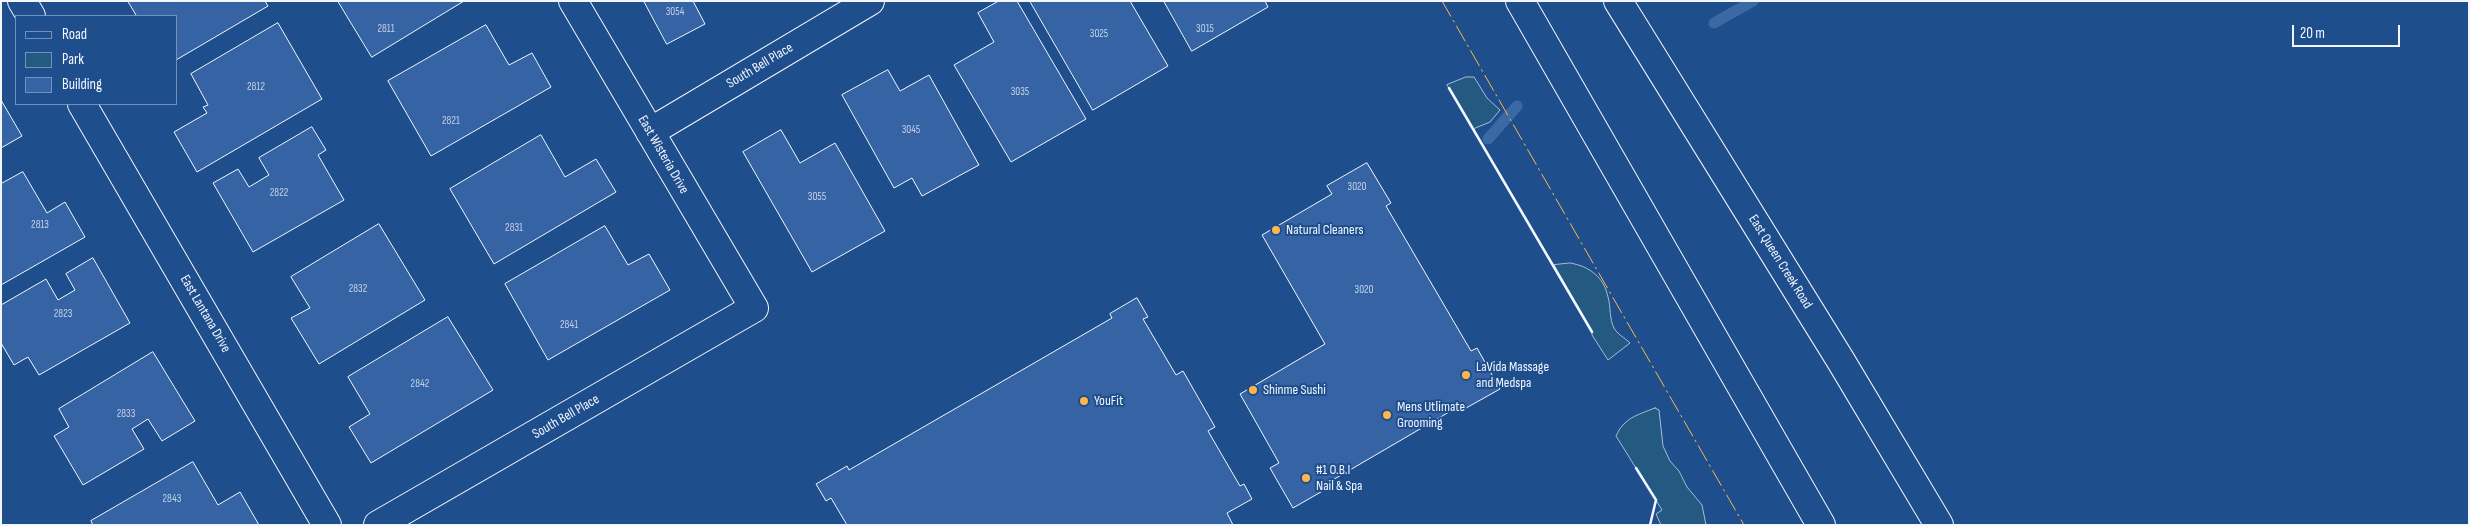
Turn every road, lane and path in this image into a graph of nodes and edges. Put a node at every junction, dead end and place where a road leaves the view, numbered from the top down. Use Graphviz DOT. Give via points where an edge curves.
graph roads {
  1 [pos="22,1"];
  2 [pos="573,1"];
  3 [pos="870,1"];
  4 [pos="1618,1"];
  5 [pos="1525,3"];
  6 [pos="30,15"];
  7 [pos="83,105"];
  8 [pos="650,132"];
  9 [pos="754,308"];
  10 [pos="327,525"];
  11 [pos="378,525"];
  12 [pos="1821,525"];
  13 [pos="1939,525"];
  1 -- 6 [label="street"];
  2 -- 8 [label="street, East Wisteria Drive"];
  3 -- 8 [label="street, South Bell Place"];
  4 -- 13 [label="street, East Queen Creek Road"];
  5 -- 12 [label="street"];
  7 -- 10 [label="street, East Lantana Drive"];
  8 -- 9 [label="street, East Wisteria Drive"];
  9 -- 11 [label="street, South Bell Place"];
}
